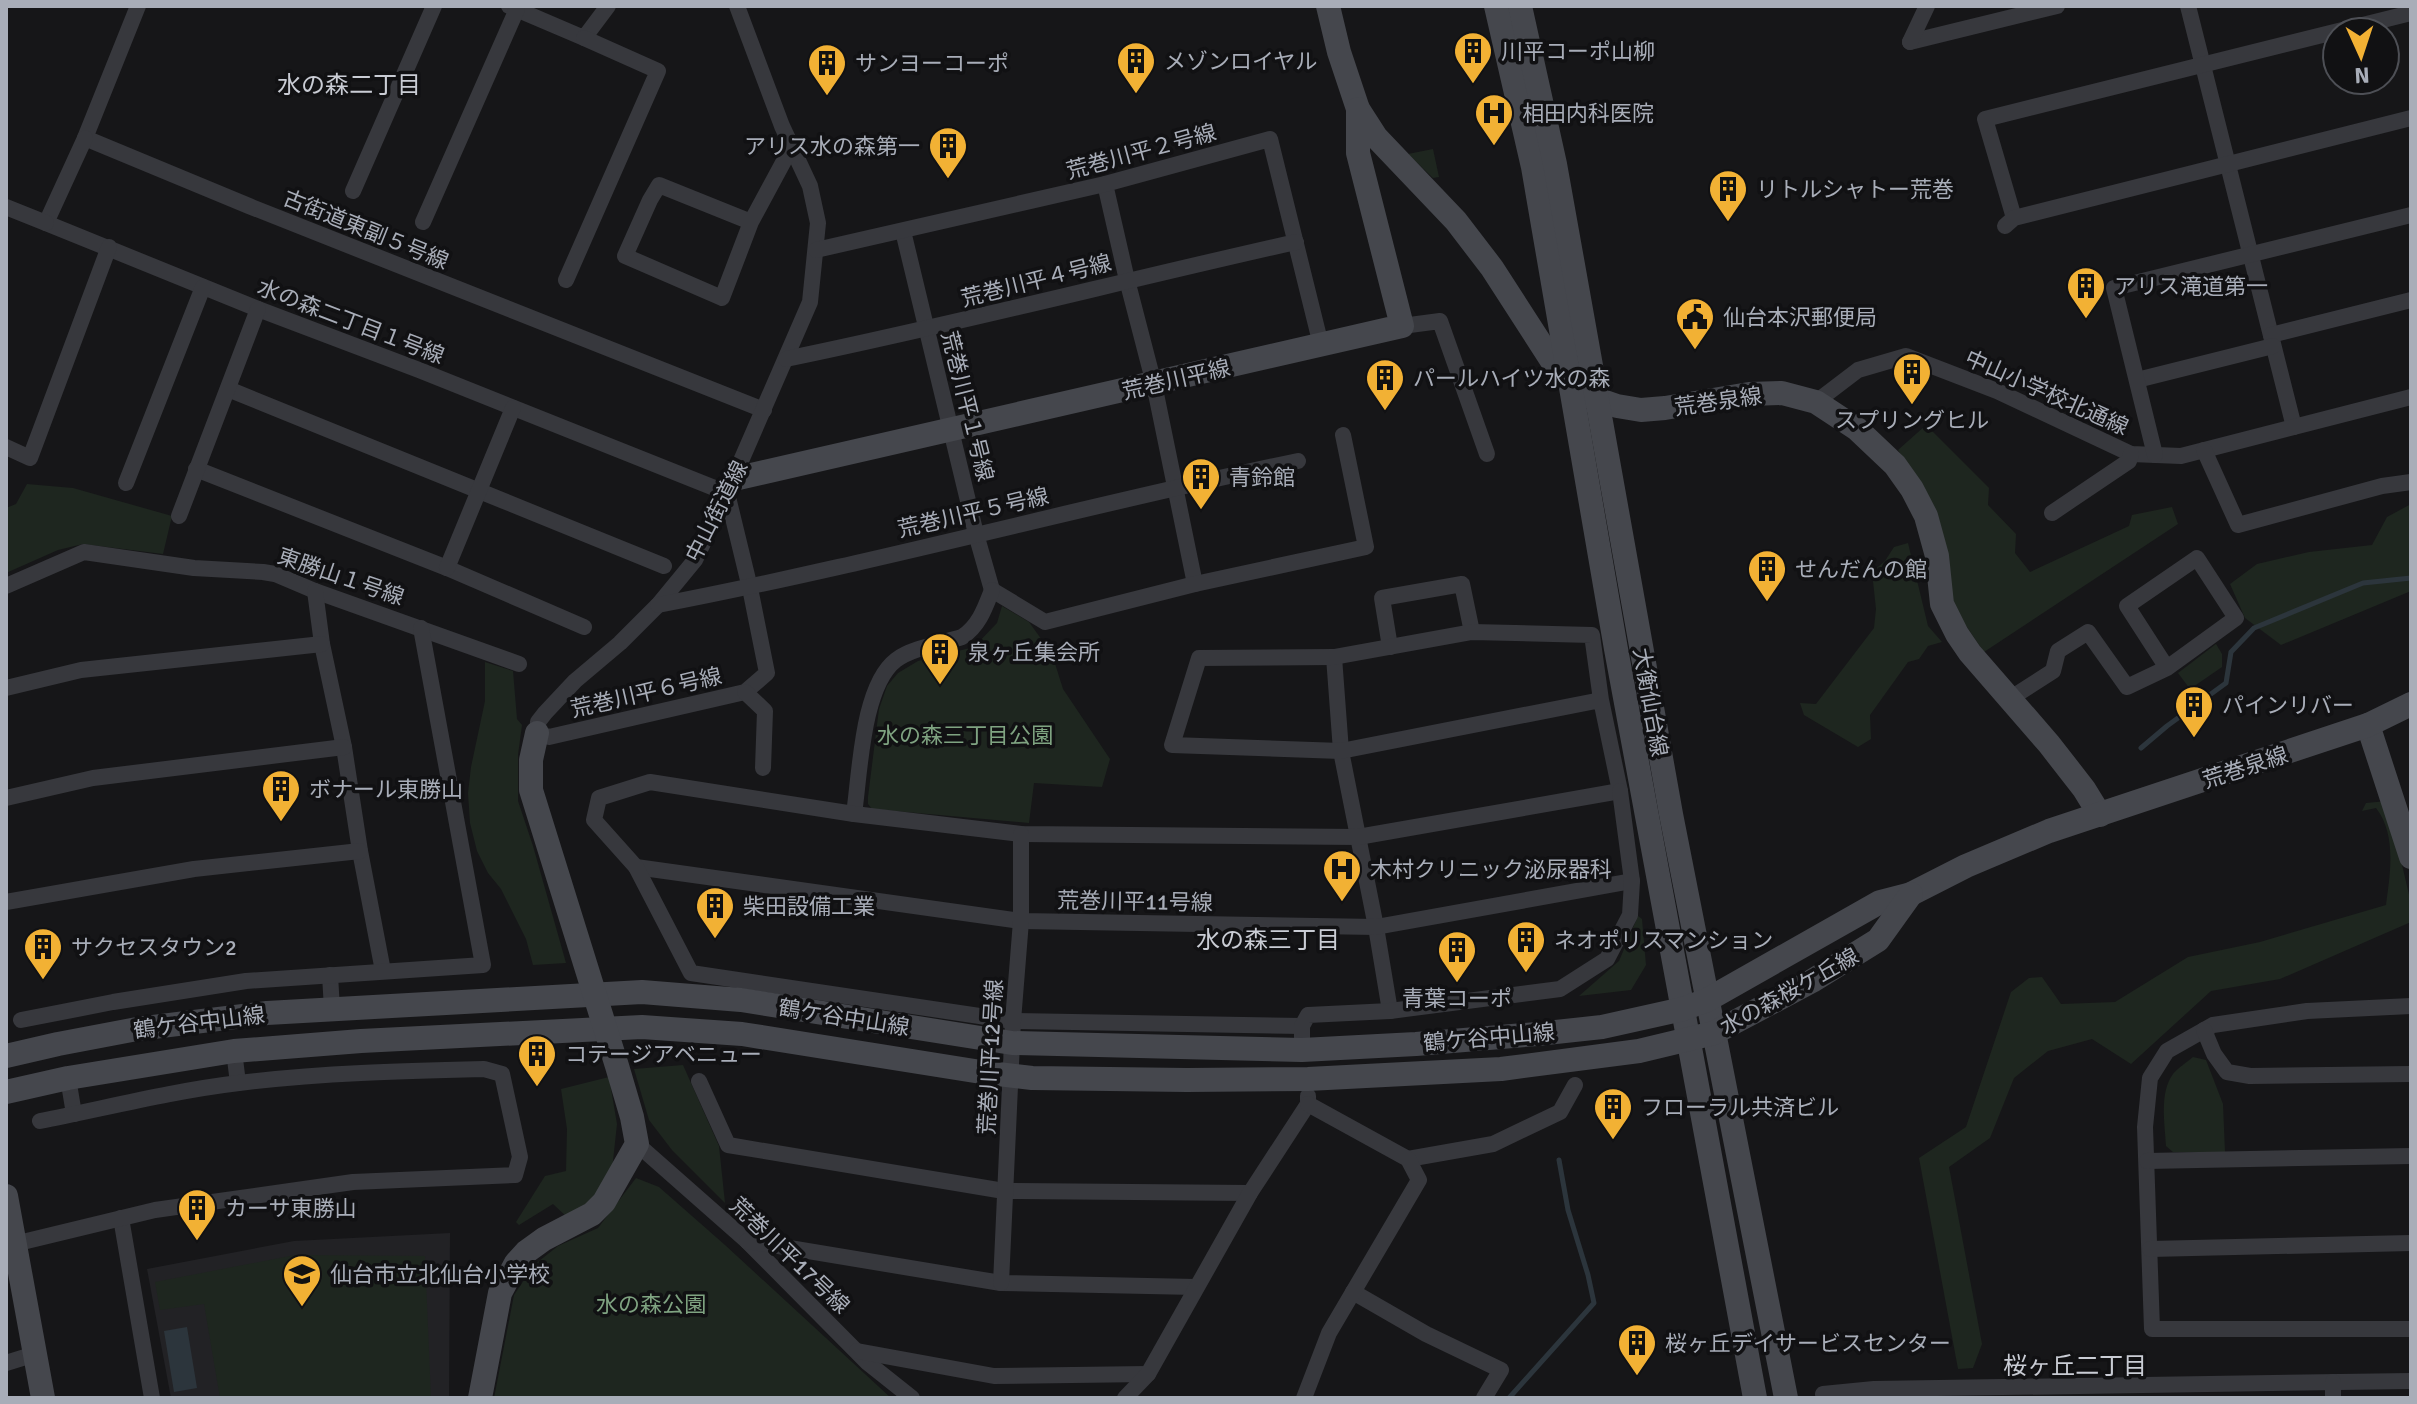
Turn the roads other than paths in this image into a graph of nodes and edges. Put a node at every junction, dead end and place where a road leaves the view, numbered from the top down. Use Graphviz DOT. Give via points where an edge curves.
graph roads {
  1 [pos="138,6"];
  2 [pos="434,6"];
  3 [pos="608,6"];
  4 [pos="737,6"];
  5 [pos="1328,6"];
  6 [pos="1496,6"];
  7 [pos="1520,6"];
  8 [pos="1927,6"];
  9 [pos="2057,6"];
  10 [pos="2188,6"];
  11 [pos="513,8"];
  12 [pos="2411,13"];
  13 [pos="584,38"];
  14 [pos="2202,65"];
  15 [pos="1358,109"];
  16 [pos="2411,118"];
  17 [pos="85,138"];
  18 [pos="792,146"];
  19 [pos="2227,164"];
  20 [pos="1544,166"];
  21 [pos="1105,184"];
  22 [pos="353,191"];
  23 [pos="6,207"];
  24 [pos="2411,215"];
  25 [pos="423,222"];
  26 [pos="751,222"];
  27 [pos="46,223"];
  28 [pos="903,231"];
  29 [pos="1296,242"];
  30 [pos="109,247"];
  31 [pos="816,250"];
  32 [pos="2250,254"];
  33 [pos="566,280"];
  34 [pos="1127,280"];
  35 [pos="203,287"];
  36 [pos="2411,300"];
  37 [pos="258,309"];
  38 [pos="1402,326"];
  39 [pos="927,330"];
  40 [pos="2272,340"];
  41 [pos="1321,345"];
  42 [pos="786,359"];
  43 [pos="2137,380"];
  44 [pos="1154,384"];
  45 [pos="228,389"];
  46 [pos="2411,397"];
  47 [pos="1816,402"];
  48 [pos="513,408"];
  49 [pos="764,410"];
  50 [pos="2294,427"];
  51 [pos="951,430"];
  52 [pos="1343,435"];
  53 [pos="1592,437"];
  54 [pos="6,447"];
  55 [pos="2204,450"];
  56 [pos="1487,454"];
  57 [pos="2131,454"];
  58 [pos="2155,455"];
  59 [pos="1298,461"];
  60 [pos="196,469"];
  61 [pos="2411,482"];
  62 [pos="126,483"];
  63 [pos="730,486"];
  64 [pos="1175,487"];
  65 [pos="479,489"];
  66 [pos="2052,513"];
  67 [pos="179,516"];
  68 [pos="976,534"];
  69 [pos="664,566"];
  70 [pos="447,568"];
  71 [pos="1195,584"];
  72 [pos="6,586"];
  73 [pos="750,588"];
  74 [pos="992,590"];
  75 [pos="315,591"];
  76 [pos="658,605"];
  77 [pos="584,627"];
  78 [pos="421,628"];
  79 [pos="1472,632"];
  80 [pos="322,644"];
  81 [pos="1390,647"];
  82 [pos="1334,657"];
  83 [pos="519,664"];
  84 [pos="2167,668"];
  85 [pos="6,688"];
  86 [pos="745,692"];
  87 [pos="2011,698"];
  88 [pos="1601,700"];
  89 [pos="2411,704"];
  90 [pos="2368,725"];
  91 [pos="537,733"];
  92 [pos="344,747"];
  93 [pos="1341,751"];
  94 [pos="763,768"];
  95 [pos="1620,791"];
  96 [pos="6,798"];
  97 [pos="854,814"];
  98 [pos="2100,815"];
  99 [pos="1021,834"];
  100 [pos="1358,837"];
  101 [pos="360,851"];
  102 [pos="2411,857"];
  103 [pos="636,867"];
  104 [pos="1632,881"];
  105 [pos="1911,894"];
  106 [pos="6,902"];
  107 [pos="1021,921"];
  108 [pos="1376,927"];
  109 [pos="383,971"];
  110 [pos="330,975"];
  111 [pos="1707,1000"];
  112 [pos="2411,1006"];
  113 [pos="332,1009"];
  114 [pos="1683,1009"];
  115 [pos="1390,1011"];
  116 [pos="53,1014"];
  117 [pos="21,1020"];
  118 [pos="2204,1030"];
  119 [pos="1012,1032"];
  120 [pos="1714,1033"];
  121 [pos="1302,1038"];
  122 [pos="361,1041"];
  123 [pos="1689,1041"];
  124 [pos="58,1044"];
  125 [pos="234,1051"];
  126 [pos="6,1056"];
  127 [pos="363,1072"];
  128 [pos="2411,1074"];
  129 [pos="1010,1077"];
  130 [pos="68,1078"];
  131 [pos="1308,1079"];
  132 [pos="699,1081"];
  133 [pos="238,1083"];
  134 [pos="1575,1085"];
  135 [pos="6,1092"];
  136 [pos="1308,1104"];
  137 [pos="74,1114"];
  138 [pos="40,1121"];
  139 [pos="637,1144"];
  140 [pos="2411,1156"];
  141 [pos="1408,1159"];
  142 [pos="2147,1161"];
  143 [pos="1004,1191"];
  144 [pos="1250,1193"];
  145 [pos="6,1196"];
  146 [pos="121,1218"];
  147 [pos="747,1241"];
  148 [pos="2411,1243"];
  149 [pos="10,1244"];
  150 [pos="2150,1249"];
  151 [pos="1001,1283"];
  152 [pos="1196,1287"];
  153 [pos="1353,1292"];
  154 [pos="2411,1329"];
  155 [pos="857,1351"];
  156 [pos="35,1354"];
  157 [pos="6,1363"];
  158 [pos="1148,1374"];
  159 [pos="2411,1381"];
  160 [pos="2234,1390"];
  161 [pos="2333,1390"];
  162 [pos="2134,1391"];
  163 [pos="2031,1392"];
  164 [pos="1933,1393"];
  165 [pos="43,1398"];
  166 [pos="152,1398"];
  167 [pos="480,1398"];
  168 [pos="912,1398"];
  169 [pos="1125,1398"];
  170 [pos="1304,1398"];
  171 [pos="1484,1398"];
  172 [pos="1755,1398"];
  173 [pos="1786,1398"];
  174 [pos="1824,1398"];
  1 -- 17 [label="street"];
  2 -- 22 [label="street"];
  3 -- 13 [label="street"];
  4 -- 18 [label="street, 中山街道線"];
  5 -- 15 [label="street, 荒巻泉線"];
  6 -- 20 [label="street, 大衡仙台線"];
  7 -- 20 [label="street, 大衡仙台線"];
  8 -- 9 [label="street" via="1910,42"];
  10 -- 14 [label="street"];
  11 -- 13 [label="street"];
  11 -- 25 [label="street"];
  12 -- 14 [label="street"];
  13 -- 33 [label="street" via="658,71"];
  14 -- 19 [label="street"];
  14 -- 19 [label="street" via="1985,119 2009,222"];
  15 -- 38 [label="street" via="1358,153"];
  15 -- 47 [label="street, 荒巻泉線" via="1376,137 1456,221 1492,268 1561,375 1588,396 1641,410 1749,394 1782,393"];
  16 -- 19 [label="street"];
  17 -- 27 [label="street"];
  17 -- 49 [label="street, 古街道東副５号線"];
  18 -- 26 [label="street"];
  18 -- 31 [label="street, 中山街道線" via="810,186 818,223"];
  19 -- 32 [label="street"];
  20 -- 53 [label="street, 大衡仙台線"];
  21 -- 28 [label="street, 荒巻川平２号線"];
  21 -- 29 [label="street, 荒巻川平２号線" via="1270,139"];
  21 -- 34 [label="street"];
  23 -- 27 [label="street, 水の森二丁目１号線"];
  24 -- 32 [label="street"];
  26 -- 26 [label="street" via="722,298 625,256 659,185"];
  27 -- 30 [label="street, 水の森二丁目１号線"];
  28 -- 31 [label="street, 荒巻川平２号線"];
  28 -- 39 [label="street, 荒巻川平１号線"];
  29 -- 34 [label="street, 荒巻川平４号線"];
  29 -- 41 [label="street, 荒巻川平２号線"];
  30 -- 35 [label="street, 水の森二丁目１号線"];
  30 -- 54 [label="street" via="30,458"];
  31 -- 42 [label="street, 中山街道線" via="810,302"];
  32 -- 40 [label="street"];
  32 -- 43 [label="street" via="2114,288"];
  34 -- 39 [label="street, 荒巻川平４号線"];
  34 -- 44 [label="street"];
  35 -- 37 [label="street, 水の森二丁目１号線"];
  35 -- 62 [label="street"];
  36 -- 40 [label="street"];
  37 -- 45 [label="street"];
  37 -- 48 [label="street, 水の森二丁目１号線"];
  38 -- 41 [label="street, 荒巻川平線"];
  38 -- 56 [label="street" via="1440,321"];
  39 -- 42 [label="street, 荒巻川平４号線"];
  39 -- 51 [label="street, 荒巻川平１号線"];
  40 -- 43 [label="street"];
  40 -- 50 [label="street"];
  41 -- 44 [label="street, 荒巻川平線"];
  42 -- 49 [label="street, 中山街道線"];
  43 -- 58 [label="street"];
  44 -- 51 [label="street, 荒巻川平線"];
  44 -- 64 [label="street"];
  45 -- 60 [label="street"];
  45 -- 65 [label="street"];
  46 -- 50 [label="street, 中山小学校北通線"];
  47 -- 57 [label="street, 中山小学校北通線" via="1858,370 1906,356 1997,391"];
  47 -- 87 [label="street, 荒巻泉線" via="1857,429 1912,489 1937,556 1942,604 1970,653"];
  48 -- 63 [label="street, 水の森二丁目１号線"];
  48 -- 65 [label="street"];
  49 -- 63 [label="street, 中山街道線"];
  50 -- 55 [label="street, 中山小学校北通線"];
  51 -- 63 [label="street, 荒巻川平線"];
  51 -- 68 [label="street, 荒巻川平１号線"];
  52 -- 71 [label="street" via="1366,547"];
  53 -- 111 [label="street, 大衡仙台線"];
  53 -- 114 [label="street, 大衡仙台線" via="1616,649"];
  55 -- 58 [label="street, 中山小学校北通線"];
  55 -- 61 [label="street" via="2238,525"];
  57 -- 58 [label="street, 中山小学校北通線"];
  57 -- 66 [label="street" via="2129,461"];
  59 -- 64 [label="street, 荒巻川平５号線"];
  60 -- 67 [label="street"];
  60 -- 70 [label="street"];
  63 -- 73 [label="street, 荒巻川平６号線"];
  63 -- 76 [label="street, 中山街道線" via="695,560"];
  64 -- 68 [label="street, 荒巻川平５号線"];
  64 -- 71 [label="street"];
  65 -- 69 [label="street"];
  65 -- 70 [label="street"];
  68 -- 73 [label="street, 荒巻川平５号線"];
  68 -- 74 [label="street, 荒巻川平１号線"];
  70 -- 77 [label="street"];
  71 -- 74 [label="street" via="1045,622"];
  72 -- 75 [label="street, 東勝山１号線" via="77,554 94,552 275,574"];
  73 -- 76 [label="street, 荒巻川平５号線"];
  73 -- 86 [label="street, 荒巻川平６号線" via="767,673"];
  74 -- 97 [label="street" via="968,633 904,655 884,672 870,704"];
  75 -- 78 [label="street, 東勝山１号線"];
  75 -- 80 [label="street"];
  76 -- 91 [label="street, 中山街道線" via="575,681 538,722"];
  78 -- 83 [label="street"];
  78 -- 109 [label="street, 東勝山１号線" via="483,965"];
  79 -- 81 [label="street"];
  79 -- 81 [label="street" via="1462,584 1382,598"];
  79 -- 88 [label="street" via="1592,635"];
  80 -- 85 [label="street" via="81,670"];
  80 -- 92 [label="street"];
  81 -- 82 [label="street"];
  82 -- 93 [label="street"];
  82 -- 93 [label="street" via="1199,658 1172,745"];
  84 -- 84 [label="street" via="2236,618 2197,558 2127,606"];
  84 -- 87 [label="street" via="2127,687 2088,632 2058,651 2053,671"];
  86 -- 91 [label="street, 荒巻川平６号線" via="549,737"];
  86 -- 94 [label="street" via="765,711"];
  87 -- 98 [label="street, 荒巻泉線"];
  88 -- 93 [label="street"];
  88 -- 95 [label="street"];
  89 -- 90 [label="street, 荒巻泉線"];
  90 -- 98 [label="street, 荒巻泉線"];
  90 -- 102 [label="street"];
  91 -- 139 [label="street, 中山街道線" via="531,790"];
  92 -- 96 [label="street" via="93,778"];
  92 -- 101 [label="street"];
  93 -- 100 [label="street"];
  95 -- 100 [label="street"];
  95 -- 104 [label="street"];
  97 -- 99 [label="street"];
  97 -- 103 [label="street" via="650,782 599,798 594,820"];
  98 -- 105 [label="street, 水の森桜ケ丘線" via="2049,831"];
  99 -- 100 [label="street"];
  99 -- 107 [label="street, 荒巻川平12号線"];
  100 -- 108 [label="street"];
  101 -- 106 [label="street" via="194,869"];
  101 -- 109 [label="street"];
  103 -- 107 [label="street, 荒巻川平11号線"];
  103 -- 119 [label="street" via="691,973"];
  104 -- 108 [label="street, 荒巻川平11号線"];
  104 -- 115 [label="street" via="1630,915 1607,959 1560,989"];
  105 -- 111 [label="street, 水の森桜ケ丘線" via="1880,902"];
  105 -- 120 [label="street, 水の森桜ケ丘線" via="1878,940"];
  107 -- 108 [label="street, 荒巻川平11号線"];
  107 -- 119 [label="street, 荒巻川平12号線"];
  108 -- 115 [label="street"];
  109 -- 110 [label="street"];
  110 -- 113 [label="street"];
  110 -- 116 [label="street" via="246,981"];
  111 -- 114 [label="street, 水の森桜ケ丘線"];
  111 -- 120 [label="street, 大衡仙台線"];
  112 -- 118 [label="street" via="2307,1011"];
  113 -- 119 [label="street, 鶴ケ谷中山線" via="642,992"];
  113 -- 124 [label="street, 鶴ケ谷中山線" via="137,1029"];
  114 -- 121 [label="street, 鶴ケ谷中山線" via="1602,1027 1537,1034"];
  114 -- 123 [label="street, 大衡仙台線"];
  115 -- 121 [label="street" via="1308,1015"];
  116 -- 117 [label="street"];
  116 -- 124 [label="street"];
  118 -- 128 [label="street" via="2227,1072"];
  118 -- 142 [label="street" via="2167,1051 2150,1078"];
  119 -- 121 [label="street, 鶴ケ谷中山線"];
  119 -- 129 [label="street, 荒巻川平12号線"];
  120 -- 123 [label="street, 水の森桜ケ丘線"];
  120 -- 173 [label="street, 大衡仙台線"];
  122 -- 125 [label="street, 水の森桜ケ丘線"];
  122 -- 127 [label="street"];
  122 -- 129 [label="street, 水の森桜ケ丘線" via="691,1029"];
  123 -- 131 [label="street, 水の森桜ケ丘線" via="1501,1069"];
  123 -- 172 [label="street, 大衡仙台線"];
  124 -- 126 [label="street, 鶴ケ谷中山線"];
  125 -- 130 [label="street, 水の森桜ケ丘線"];
  125 -- 133 [label="street"];
  127 -- 133 [label="street"];
  127 -- 146 [label="street" via="484,1069 502,1074 520,1157 515,1175 353,1182"];
  129 -- 131 [label="street, 水の森桜ケ丘線"];
  129 -- 143 [label="street, 荒巻川平12号線"];
  130 -- 135 [label="street, 水の森桜ケ丘線"];
  130 -- 137 [label="street"];
  131 -- 136 [label="street"];
  132 -- 143 [label="street" via="728,1145"];
  133 -- 137 [label="street"];
  134 -- 141 [label="street" via="1560,1112 1493,1144"];
  136 -- 141 [label="street"];
  136 -- 144 [label="street"];
  137 -- 138 [label="street"];
  139 -- 147 [label="street, 荒巻川平17号線"];
  139 -- 167 [label="street" via="598,1208 544,1239 516,1263 500,1293"];
  140 -- 142 [label="street"];
  141 -- 153 [label="street" via="1419,1180"];
  142 -- 150 [label="street"];
  143 -- 144 [label="street"];
  143 -- 151 [label="street, 荒巻川平12号線"];
  144 -- 152 [label="street"];
  145 -- 149 [label="street"];
  146 -- 149 [label="street"];
  146 -- 166 [label="street"];
  147 -- 151 [label="street"];
  147 -- 155 [label="street, 荒巻川平17号線"];
  148 -- 150 [label="street"];
  149 -- 156 [label="street"];
  150 -- 154 [label="street" via="2152,1329"];
  151 -- 152 [label="street"];
  152 -- 158 [label="street"];
  153 -- 170 [label="street" via="1329,1333"];
  153 -- 171 [label="street" via="1501,1370"];
  155 -- 158 [label="street" via="994,1376"];
  155 -- 168 [label="street, 荒巻川平17号線"];
  156 -- 157 [label="street"];
  156 -- 165 [label="street"];
  158 -- 169 [label="street"];
  159 -- 161 [label="street"];
  160 -- 161 [label="street"];
  160 -- 162 [label="street"];
  162 -- 163 [label="street"];
  163 -- 164 [label="street"];
  164 -- 174 [label="street" via="1874,1389 1823,1394"];
}
